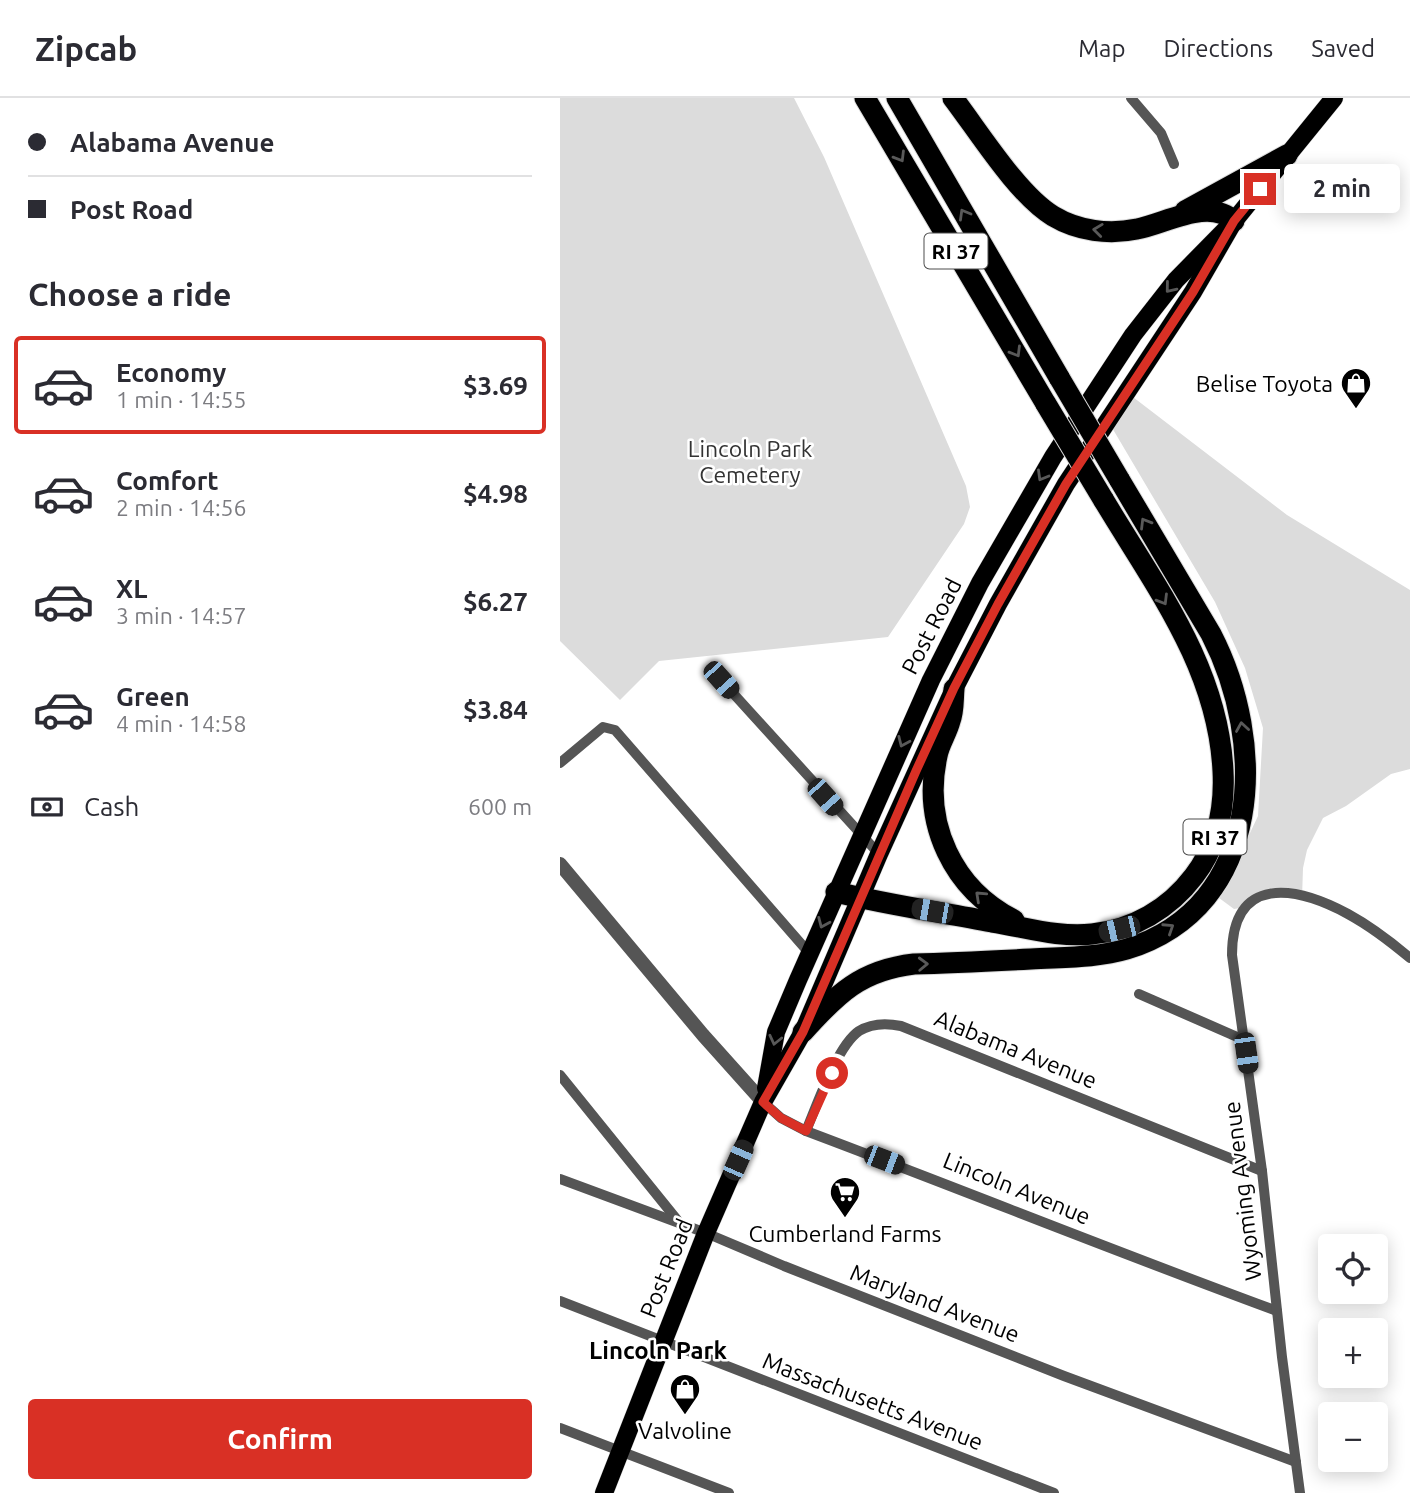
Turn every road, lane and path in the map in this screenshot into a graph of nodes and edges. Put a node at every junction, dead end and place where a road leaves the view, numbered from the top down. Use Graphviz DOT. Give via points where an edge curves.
graph roads {
  1 [pos="865,98"];
  2 [pos="897,98"];
  3 [pos="953,98"];
  4 [pos="1131,98"];
  5 [pos="1335,98"];
  6 [pos="1287,155"];
  7 [pos="1174,164"];
  8 [pos="1234,221"];
  9 [pos="1166,222"];
  10 [pos="721,680"];
  11 [pos="954,688"];
  12 [pos="560,763"];
  13 [pos="860,836"];
  14 [pos="879,855"];
  15 [pos="560,864"];
  16 [pos="836,892"];
  17 [pos="860,898"];
  18 [pos="1039,930"];
  19 [pos="810,954"];
  20 [pos="1410,958"];
  21 [pos="1139,995"];
  22 [pos="803,1032"];
  23 [pos="1244,1040"];
  24 [pos="560,1075"];
  25 [pos="763,1102"];
  26 [pos="806,1131"];
  27 [pos="1262,1171"];
  28 [pos="560,1179"];
  29 [pos="680,1224"];
  30 [pos="706,1233"];
  31 [pos="560,1301"];
  32 [pos="1277,1311"];
  33 [pos="663,1342"];
  34 [pos="560,1428"];
  35 [pos="621,1452"];
  36 [pos="1296,1462"];
  37 [pos="604,1493"];
  38 [pos="729,1493"];
  39 [pos="1054,1493"];
  40 [pos="1300,1493"];
  1 -- 18 [label="highway, RI 37, one-way, bridge" via="1180,628 1214,705 1224,782 1222,810 1201,868 1155,913 1119,929 1092,934"];
  22 -- 2 [label="highway, one-way, bridge" via="848,987 891,967 1082,956 1153,938 1183,919 1220,877 1238,836 1244,801 1245,756 1238,708 1216,643"];
  9 -- 3 [label="highway, one-way" via="1111,232 1087,229 1054,216 1019,186"];
  4 -- 7 [label="street" via="1161,134"];
  5 -- 6 [label="main road, Post Road"];
  6 -- 8 [label="main road, Post Road"];
  6 -- 9 [label="highway"];
  8 -- 9 [label="highway" via="1206,212"];
  8 -- 11 [label="main road, Post Road" via="1193,292 1066,484"];
  8 -- 13 [label="main road, Post Road, one-way" via="1176,280 1142,324 1053,457 980,583"];
  10 -- 13 [label="street"];
  11 -- 14 [label="main road, Post Road"];
  18 -- 11 [label="highway, one-way" via="985,902 964,880 940,840 933,783 937,755 951,719"];
  12 -- 19 [label="street" via="603,727 610,727"];
  13 -- 14 [label="street"];
  13 -- 16 [label="main road, Post Road"];
  14 -- 17 [label="main road, Post Road"];
  15 -- 25 [label="street, Lincoln Avenue"];
  16 -- 17 [label="highway"];
  16 -- 19 [label="main road, Post Road, one-way"];
  17 -- 18 [label="highway"];
  17 -- 22 [label="main road, Post Road"];
  19 -- 25 [label="main road, Post Road, one-way" via="776,1032"];
  20 -- 23 [label="street, Wyoming Avenue" via="1348,914 1318,901 1288,893 1262,895 1241,912 1232,945"];
  21 -- 23 [label="street"];
  22 -- 25 [label="main road, Post Road"];
  23 -- 27 [label="street, Wyoming Avenue"];
  24 -- 29 [label="street"];
  25 -- 26 [label="street, Lincoln Avenue"];
  25 -- 30 [label="main road, Post Road"];
  26 -- 27 [label="street, Alabama Avenue" via="840,1053 859,1031 887,1023"];
  26 -- 32 [label="street, Lincoln Avenue"];
  27 -- 32 [label="street, Wyoming Avenue"];
  28 -- 29 [label="street, Maryland Avenue"];
  29 -- 30 [label="street, Maryland Avenue"];
  30 -- 33 [label="main road, Post Road"];
  30 -- 36 [label="street, Maryland Avenue"];
  31 -- 33 [label="street, Massachusetts Avenue"];
  32 -- 36 [label="street, Wyoming Avenue"];
  33 -- 35 [label="main road, Post Road"];
  33 -- 39 [label="street, Massachusetts Avenue"];
  34 -- 35 [label="street"];
  35 -- 37 [label="main road, Post Road"];
  35 -- 38 [label="street"];
  36 -- 40 [label="street, Wyoming Avenue"];
}
